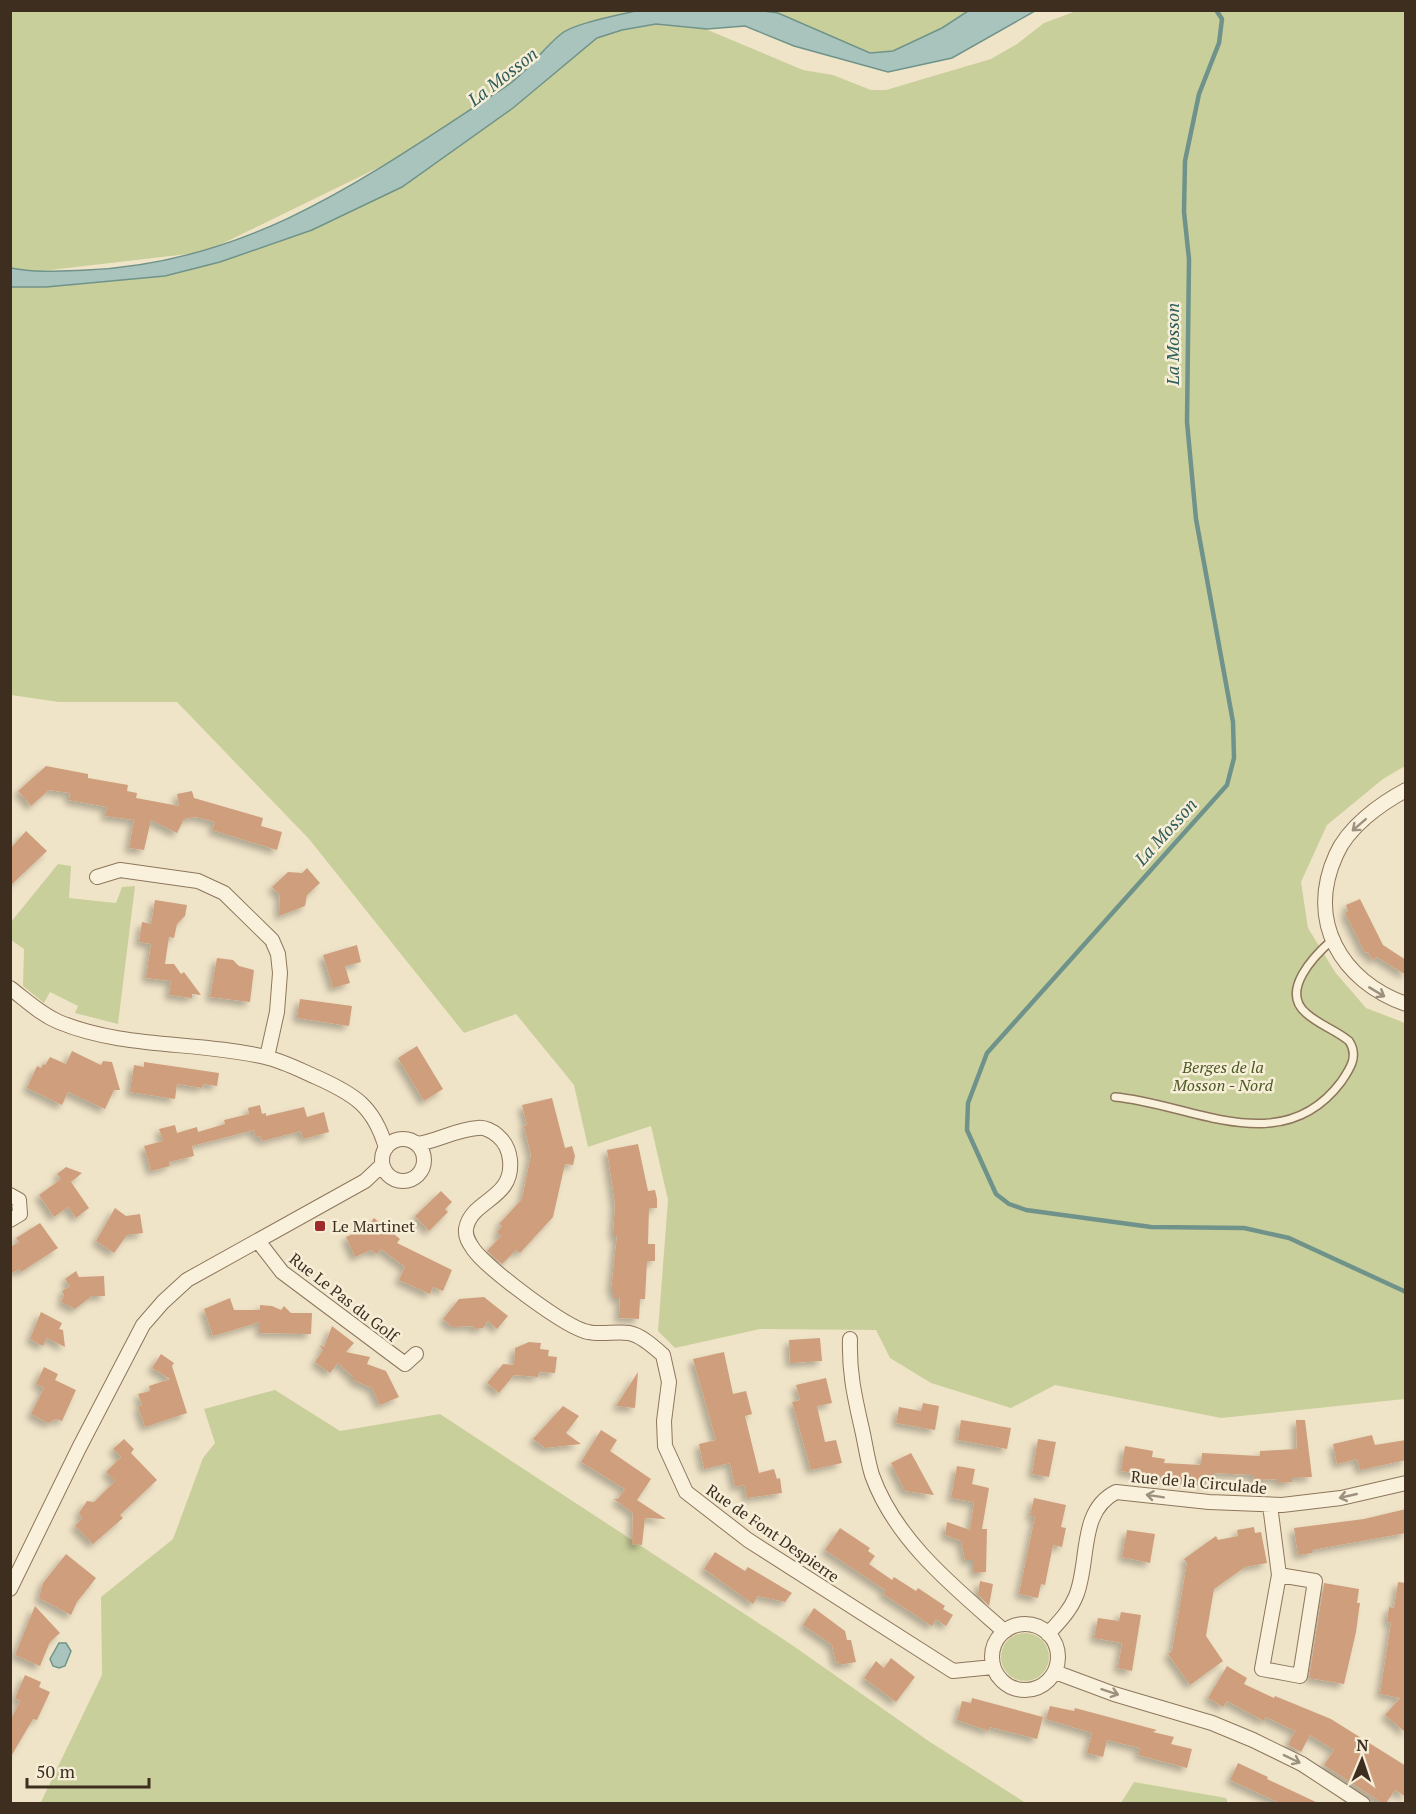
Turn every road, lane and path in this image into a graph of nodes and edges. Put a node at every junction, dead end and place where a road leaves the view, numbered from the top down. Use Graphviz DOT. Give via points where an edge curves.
graph roads {
  1 [pos="1406,790"];
  2 [pos="97,877"];
  3 [pos="1332,940"];
  4 [pos="10,988"];
  5 [pos="1406,1004"];
  6 [pos="267,1058"];
  7 [pos="1114,1096"];
  8 [pos="391,1144"];
  9 [pos="420,1150"];
  10 [pos="386,1170"];
  11 [pos="10,1195"];
  12 [pos="10,1220"];
  13 [pos="258,1241"];
  14 [pos="850,1339"];
  15 [pos="416,1354"];
  16 [pos="1406,1483"];
  17 [pos="1270,1504"];
  18 [pos="1279,1575"];
  19 [pos="10,1589"];
  20 [pos="1004,1632"];
  21 [pos="1048,1634"];
  22 [pos="993,1666"];
  23 [pos="1055,1672"];
  24 [pos="1363,1803"];
  1 -- 3 [label="street, one-way" via="1388,800 1350,833 1336,853 1329,875 1326,910"];
  2 -- 6 [label="street" via="120,870 198,882 224,893 272,940 280,973"];
  3 -- 5 [label="street, one-way" via="1348,967 1364,983 1383,996"];
  3 -- 7 [label="lane" via="1307,966 1296,996 1297,1005 1307,1015 1342,1034 1353,1048 1352,1065 1319,1104 1293,1118 1244,1123 1205,1118 1155,1102"];
  4 -- 6 [label="street" via="58,1022 86,1031"];
  6 -- 8 [label="street" via="357,1098"];
  8 -- 9 [label="street" via="410,1141"];
  8 -- 10 [label="street"];
  9 -- 10 [label="street" via="422,1169 414,1178 401,1181"];
  9 -- 22 [label="street, Rue de Font Despierre" via="461,1130 480,1127 500,1137 509,1154 508,1182 476,1213 466,1228 467,1239 476,1252 514,1284 574,1327 588,1333 631,1333 663,1355 669,1382 665,1446 686,1492 748,1540 953,1671"];
  10 -- 13 [label="street"];
  11 -- 12 [label="street" via="19,1200 22,1208"];
  13 -- 15 [label="street, Rue Le Pas du Golf" via="282,1272 405,1364"];
  13 -- 19 [label="street" via="187,1280 143,1325"];
  14 -- 20 [label="street" via="849,1373 854,1396 872,1474 887,1505 936,1570"];
  16 -- 17 [label="street, Rue de la Circulade, one-way" via="1341,1498"];
  17 -- 18 [label="street"];
  17 -- 21 [label="street, Rue de la Circulade, one-way" via="1116,1492 1106,1497 1091,1518 1077,1594"];
  18 -- 18 [label="street" via="1262,1669 1299,1676 1315,1581"];
  20 -- 21 [label="street" via="1022,1624 1041,1628"];
  20 -- 22 [label="street" via="993,1647"];
  21 -- 23 [label="street" via="1058,1652"];
  22 -- 23 [label="street" via="1006,1684 1028,1691 1048,1682"];
  23 -- 24 [label="street, one-way" via="1253,1740 1302,1764"];
}
